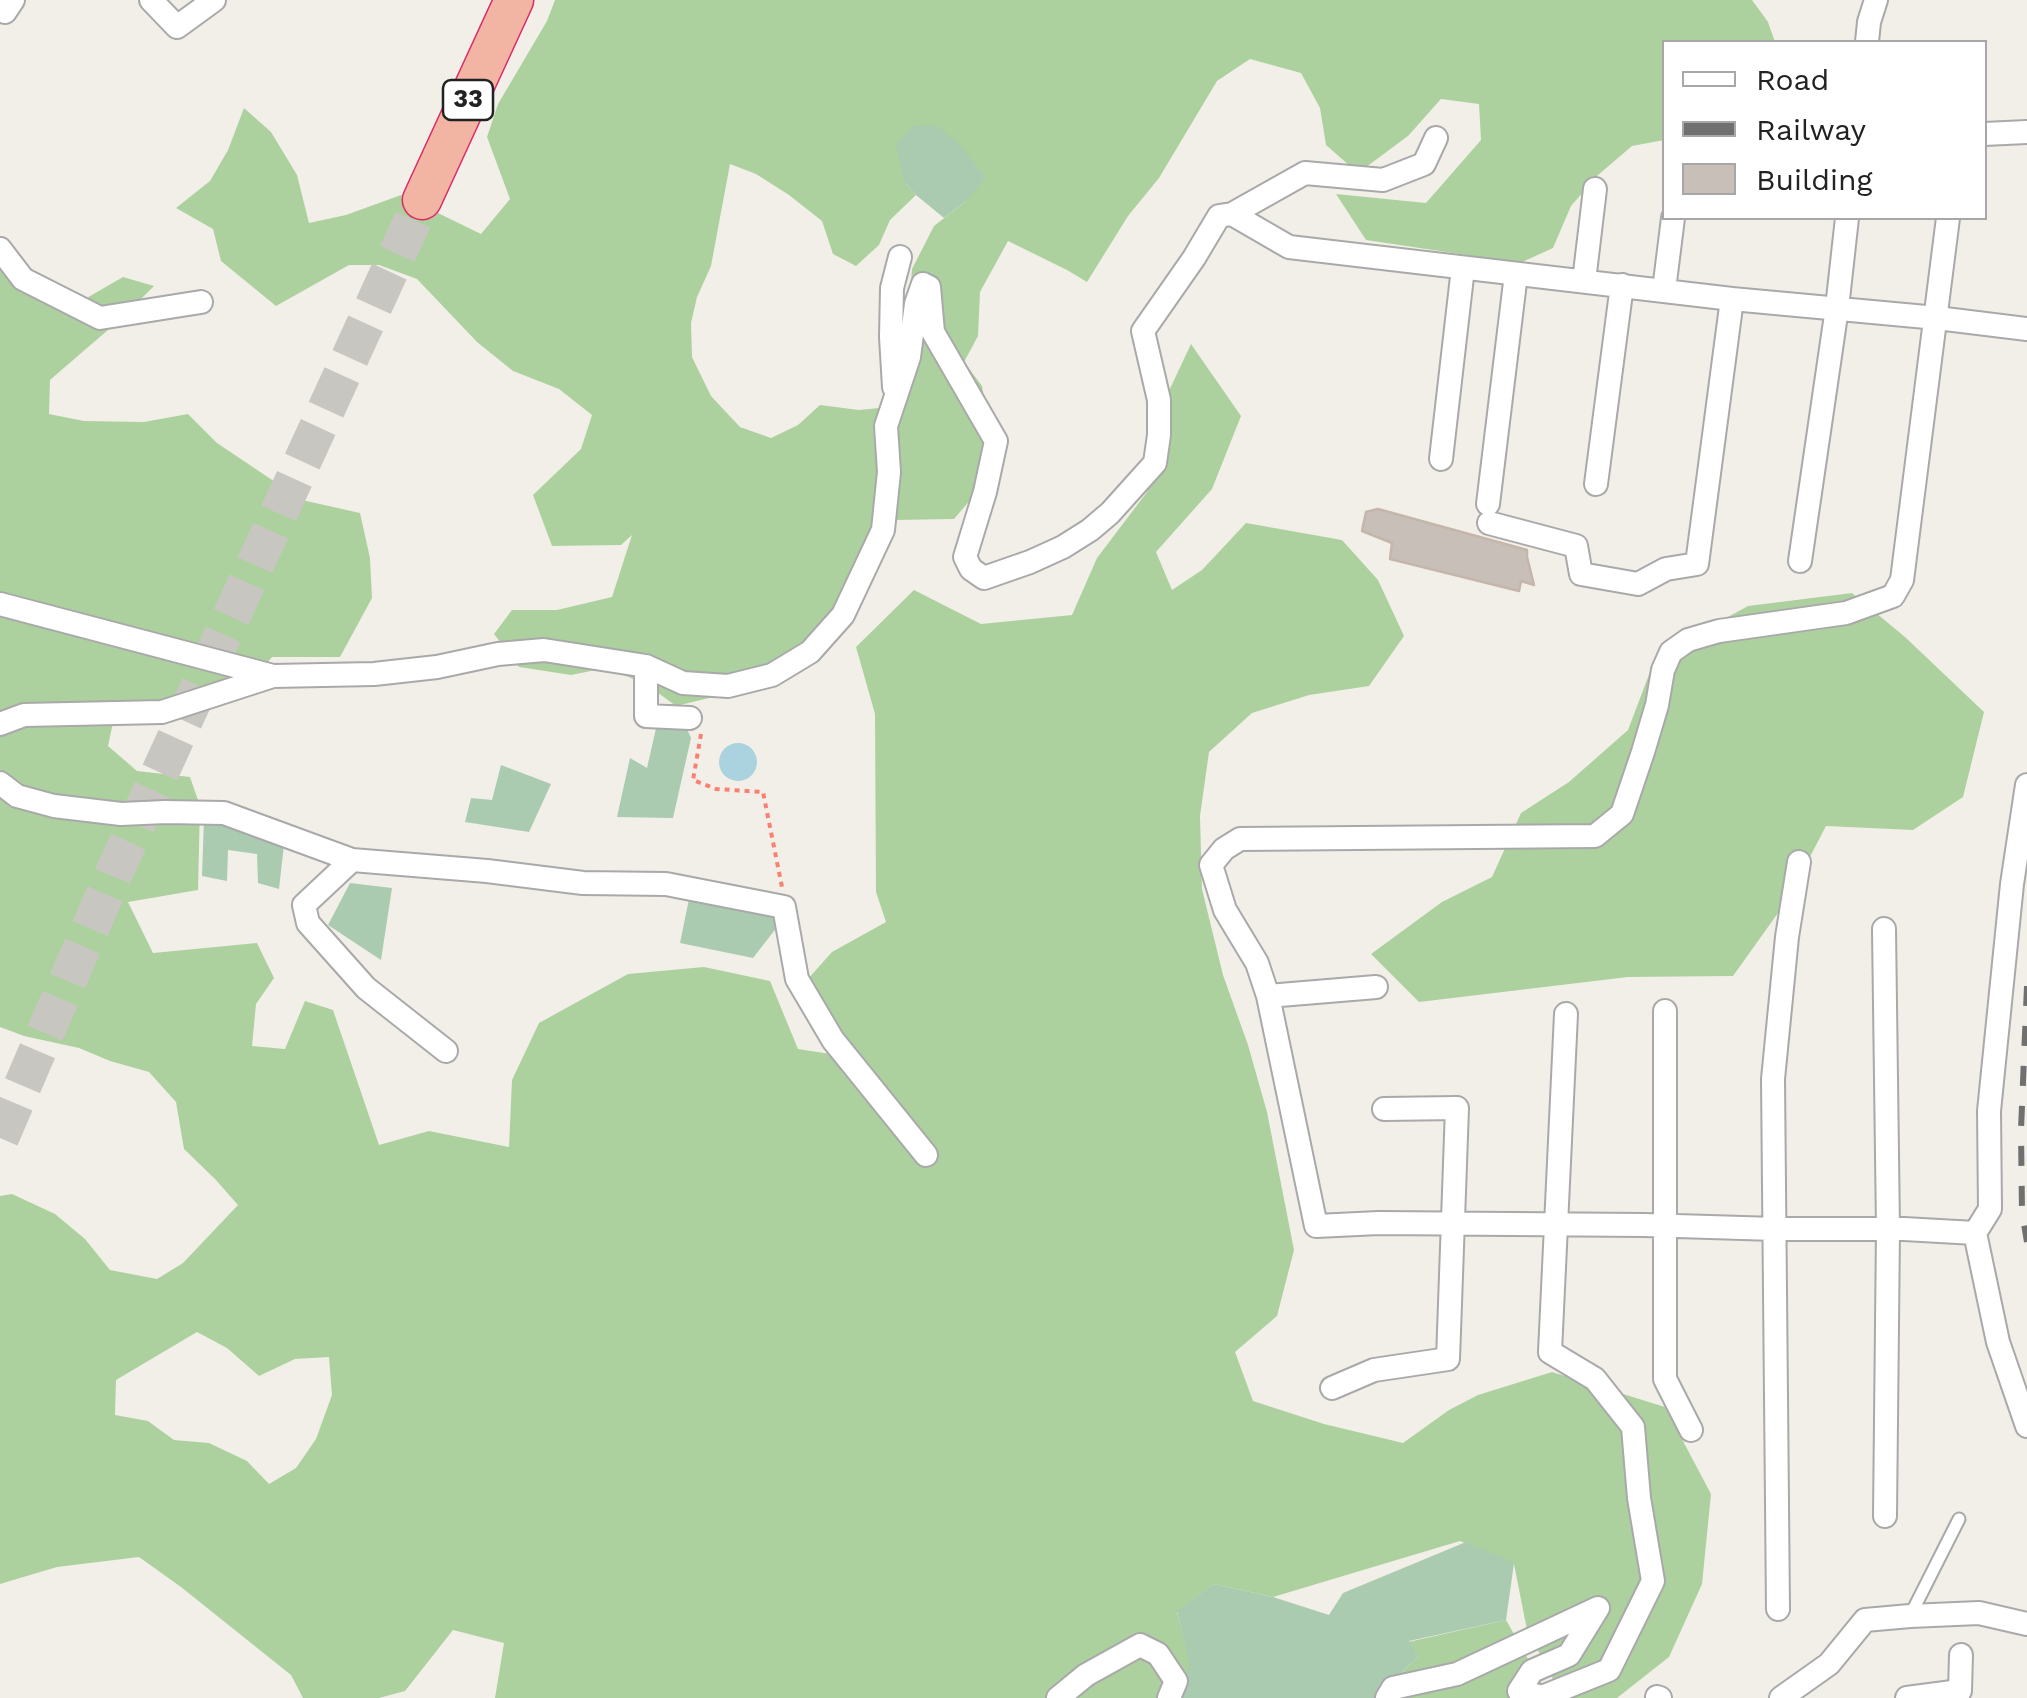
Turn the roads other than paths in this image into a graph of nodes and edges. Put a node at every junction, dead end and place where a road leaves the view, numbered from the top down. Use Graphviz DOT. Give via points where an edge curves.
graph roads {
  1 [pos="151,0"];
  2 [pos="214,0"];
  3 [pos="514,0"];
  4 [pos="1876,0"];
  5 [pos="1867,40"];
  6 [pos="2027,132"];
  7 [pos="1987,134"];
  8 [pos="1436,138"];
  9 [pos="1596,188"];
  10 [pos="422,200"];
  11 [pos="1232,214"];
  12 [pos="1672,220"];
  13 [pos="1847,220"];
  14 [pos="1948,220"];
  15 [pos="0,249"];
  16 [pos="900,257"];
  17 [pos="1464,268"];
  18 [pos="1516,274"];
  19 [pos="1584,281"];
  20 [pos="1622,285"];
  21 [pos="1664,290"];
  22 [pos="1732,299"];
  23 [pos="201,302"];
  24 [pos="1837,308"];
  25 [pos="1937,318"];
  26 [pos="2027,329"];
  27 [pos="895,400"];
  28 [pos="1441,459"];
  29 [pos="1596,484"];
  30 [pos="1800,560"];
  31 [pos="0,604"];
  32 [pos="646,666"];
  33 [pos="274,676"];
  34 [pos="690,718"];
  35 [pos="0,724"];
  36 [pos="0,783"];
  37 [pos="2027,785"];
  38 [pos="352,860"];
  39 [pos="1799,862"];
  40 [pos="1884,929"];
  41 [pos="1376,987"];
  42 [pos="1268,996"];
  43 [pos="1665,1012"];
  44 [pos="1566,1014"];
  45 [pos="446,1051"];
  46 [pos="1384,1109"];
  47 [pos="926,1155"];
  48 [pos="1453,1224"];
  49 [pos="1555,1225"];
  50 [pos="1666,1226"];
  51 [pos="1775,1229"];
  52 [pos="1888,1229"];
  53 [pos="1975,1233"];
  54 [pos="1332,1388"];
  55 [pos="2027,1426"];
  56 [pos="1690,1430"];
  57 [pos="1885,1516"];
  58 [pos="1959,1519"];
  59 [pos="1778,1608"];
  60 [pos="1910,1616"];
  61 [pos="2027,1624"];
  62 [pos="1961,1656"];
  63 [pos="1058,1698"];
  64 [pos="1169,1698"];
  65 [pos="1387,1698"];
  66 [pos="1781,1698"];
  67 [pos="1907,1698"];
  1 -- 2 [label="street" via="177,26"];
  3 -- 10 [label="highway, 33"];
  4 -- 5 [label="street"];
  6 -- 7 [label="street"];
  8 -- 11 [label="street" via="1424,164 1383,180 1305,173"];
  9 -- 19 [label="street"];
  11 -- 17 [label="street" via="1289,246"];
  11 -- 27 [label="street" via="1219,216 1144,331 1159,400 1154,463 1110,513 1063,547 984,578 965,557 996,441 932,332 929,287 923,284"];
  12 -- 21 [label="street"];
  13 -- 24 [label="street"];
  14 -- 25 [label="street"];
  15 -- 23 [label="street" via="24,279 100,318"];
  16 -- 27 [label="street" via="892,288"];
  17 -- 18 [label="street"];
  17 -- 28 [label="street"];
  18 -- 19 [label="street"];
  18 -- 22 [label="street" via="1488,513 1576,546 1581,574 1638,584 1666,569 1697,564"];
  19 -- 20 [label="street"];
  20 -- 21 [label="street"];
  20 -- 29 [label="street"];
  21 -- 22 [label="street"];
  22 -- 24 [label="street"];
  24 -- 25 [label="street"];
  24 -- 30 [label="street"];
  25 -- 26 [label="street"];
  25 -- 42 [label="street" via="1902,580 1893,596 1846,613 1719,631 1671,652 1622,814 1595,836 1240,839 1224,849 1211,864 1225,910 1258,963"];
  27 -- 32 [label="street" via="886,426 883,530 843,614 810,652 772,676 728,686 682,684"];
  31 -- 33 [label="street"];
  32 -- 33 [label="street" via="544,650 374,674"];
  32 -- 34 [label="street" via="646,716"];
  33 -- 35 [label="street" via="162,712 24,715"];
  36 -- 38 [label="street" via="17,796 54,806 121,814 224,813"];
  37 -- 53 [label="street" via="1989,1110 1990,1209"];
  38 -- 45 [label="street" via="304,905 308,923 366,988"];
  38 -- 47 [label="street" via="583,884 666,884 784,907 797,979 834,1040"];
  39 -- 51 [label="street" via="1773,1079"];
  40 -- 52 [label="street"];
  41 -- 42 [label="street"];
  42 -- 48 [label="street" via="1316,1226"];
  43 -- 50 [label="street"];
  44 -- 49 [label="street"];
  46 -- 48 [label="street" via="1457,1108"];
  48 -- 49 [label="street"];
  48 -- 54 [label="street" via="1448,1359 1374,1370"];
  49 -- 50 [label="street"];
  49 -- 65 [label="street" via="1550,1352 1595,1379 1633,1427 1653,1582 1610,1670 1542,1698 1519,1692 1532,1671 1568,1655 1598,1608 1457,1674 1393,1688"];
  50 -- 51 [label="street"];
  50 -- 56 [label="street" via="1664,1380"];
  51 -- 52 [label="street"];
  51 -- 59 [label="street"];
  52 -- 53 [label="street"];
  52 -- 57 [label="street"];
  53 -- 55 [label="street" via="1998,1342"];
  58 -- 60 [label="lane"];
  60 -- 61 [label="street" via="1979,1614"];
  60 -- 66 [label="street" via="1865,1620 1829,1664"];
  62 -- 67 [label="street" via="1960,1691"];
  63 -- 64 [label="street" via="1140,1645 1158,1654 1176,1681"];
}
